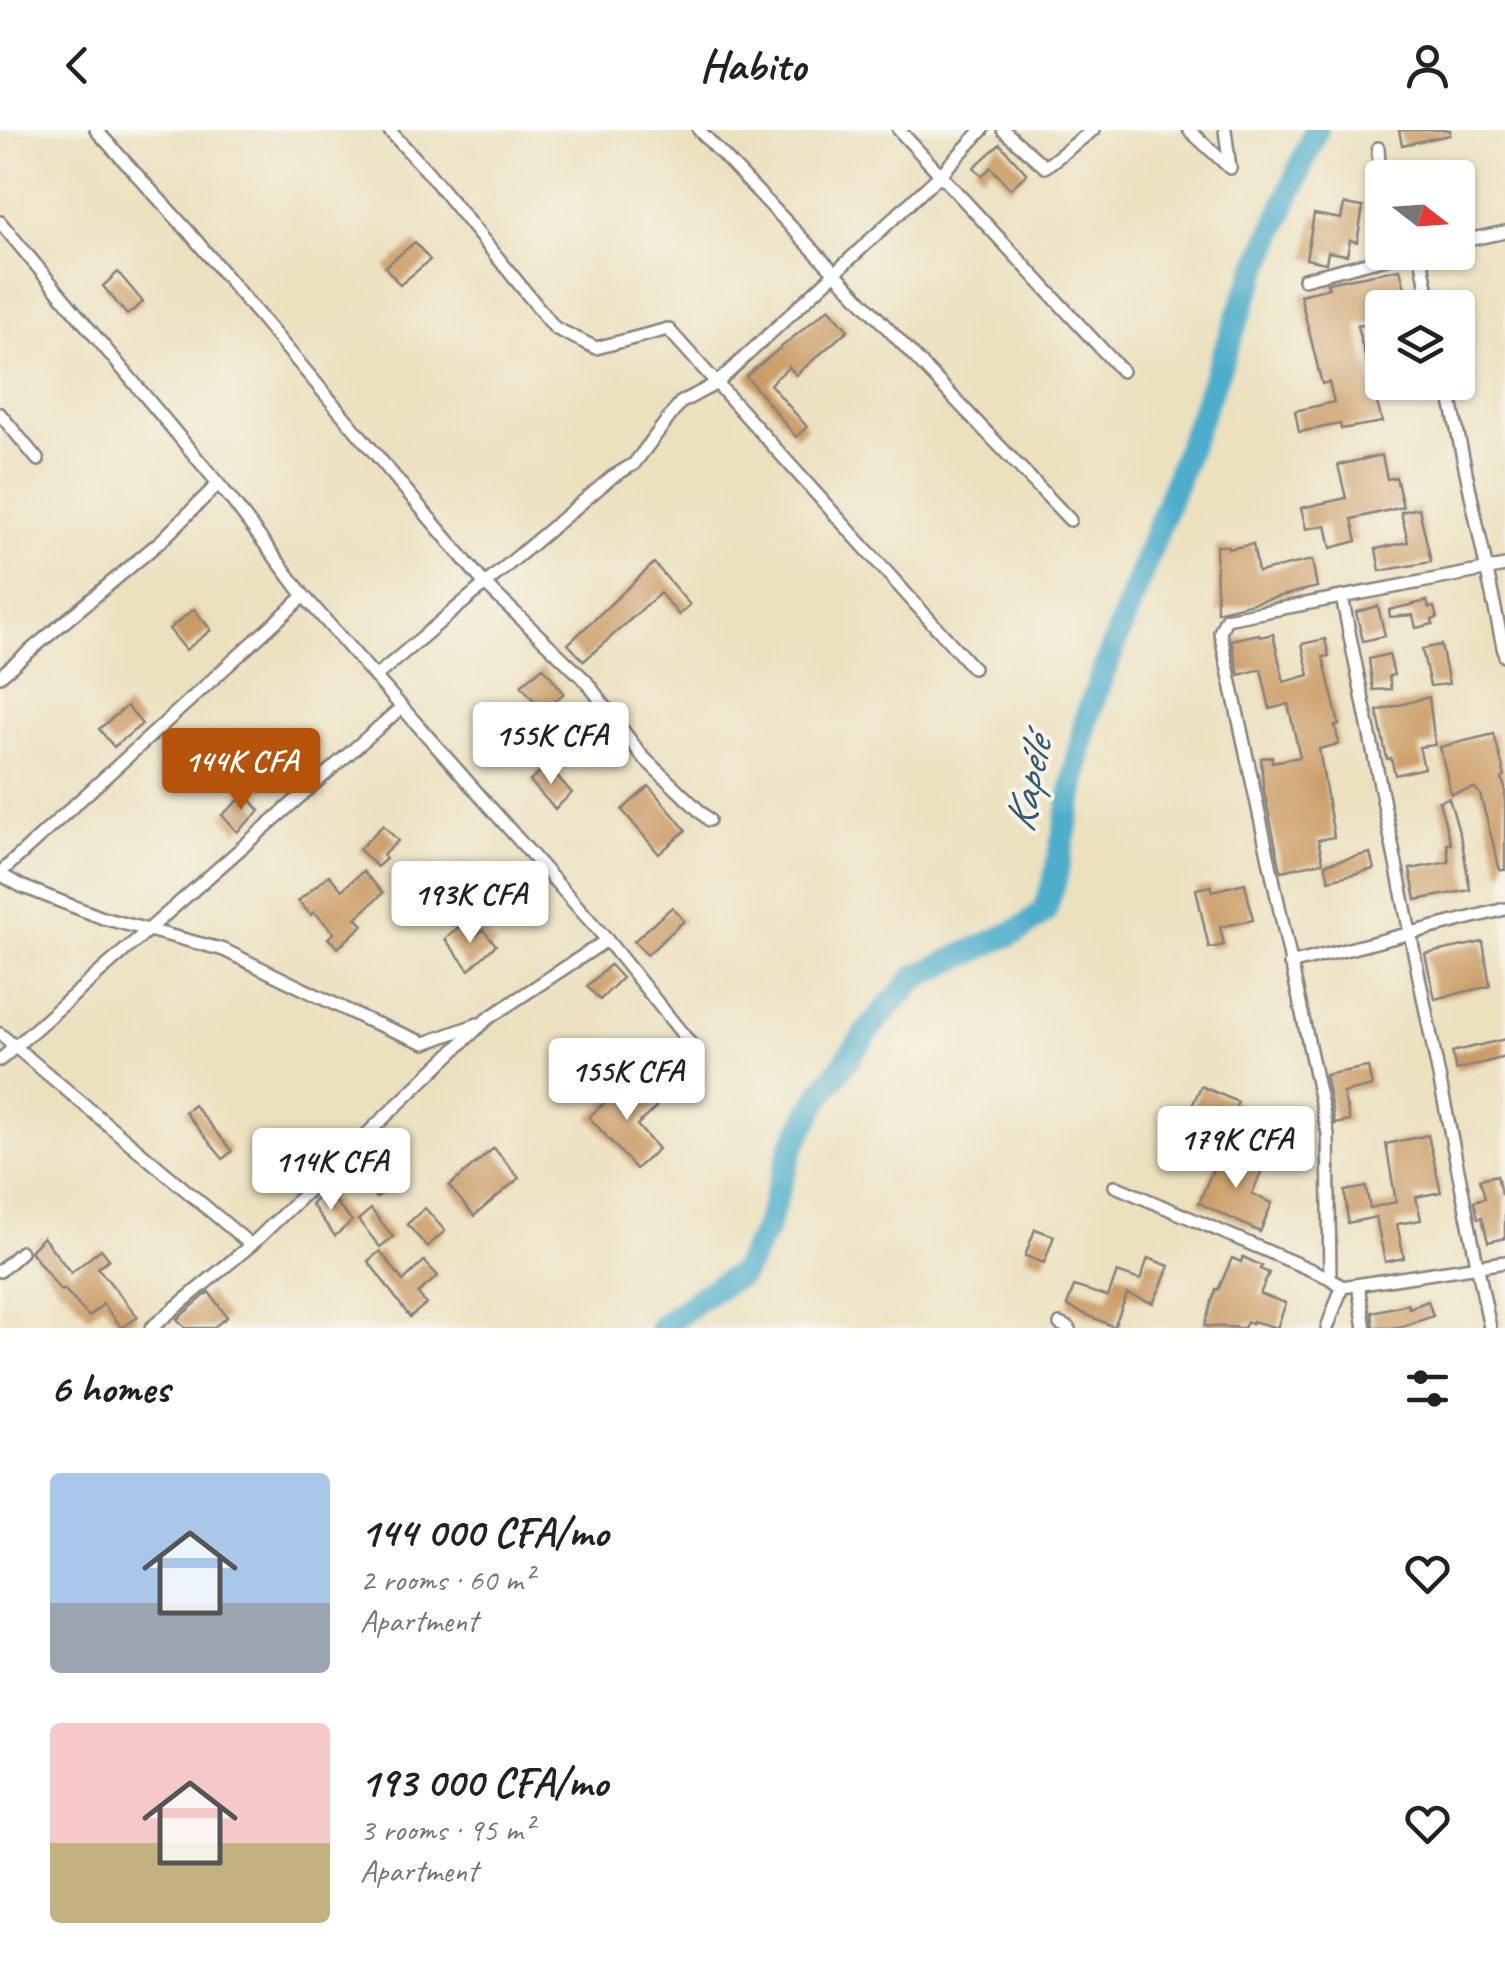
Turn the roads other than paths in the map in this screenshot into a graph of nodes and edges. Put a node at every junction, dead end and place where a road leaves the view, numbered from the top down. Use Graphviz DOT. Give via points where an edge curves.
graph roads {
  1 [pos="96,130"];
  2 [pos="389,130"];
  3 [pos="699,130"];
  4 [pos="899,130"];
  5 [pos="982,130"];
  6 [pos="1003,130"];
  7 [pos="1093,130"];
  8 [pos="1190,130"];
  9 [pos="1224,130"];
  10 [pos="1378,148"];
  11 [pos="1379,160"];
  12 [pos="940,174"];
  13 [pos="0,222"];
  14 [pos="1505,232"];
  15 [pos="1475,238"];
  16 [pos="1365,261"];
  17 [pos="834,274"];
  18 [pos="1304,279"];
  19 [pos="1122,371"];
  20 [pos="716,383"];
  21 [pos="1451,400"];
  22 [pos="0,414"];
  23 [pos="38,460"];
  24 [pos="218,484"];
  25 [pos="1070,520"];
  26 [pos="1505,566"];
  27 [pos="1487,570"];
  28 [pos="484,583"];
  29 [pos="304,596"];
  30 [pos="1342,597"];
  31 [pos="1505,656"];
  32 [pos="973,668"];
  33 [pos="0,676"];
  34 [pos="375,676"];
  35 [pos="402,707"];
  36 [pos="709,820"];
  37 [pos="0,873"];
  38 [pos="1505,909"];
  39 [pos="150,929"];
  40 [pos="1408,932"];
  41 [pos="607,940"];
  42 [pos="1290,964"];
  43 [pos="487,1019"];
  44 [pos="0,1034"];
  45 [pos="692,1047"];
  46 [pos="13,1049"];
  47 [pos="0,1060"];
  48 [pos="1115,1186"];
  49 [pos="252,1244"];
  50 [pos="21,1252"];
  51 [pos="1505,1262"];
  52 [pos="1476,1268"];
  53 [pos="0,1270"];
  54 [pos="1330,1278"];
  55 [pos="1358,1285"];
  56 [pos="1342,1287"];
  57 [pos="151,1328"];
  58 [pos="1327,1328"];
  59 [pos="1365,1328"];
  60 [pos="1490,1328"];
  1 -- 28 [label="street"];
  2 -- 20 [label="street" via="555,328 596,348 668,329"];
  3 -- 17 [label="street"];
  4 -- 12 [label="street"];
  5 -- 12 [label="street"];
  6 -- 7 [label="street" via="1045,166"];
  8 -- 9 [label="street" via="1230,168"];
  10 -- 11 [label="street"];
  12 -- 17 [label="street"];
  12 -- 19 [label="street"];
  13 -- 24 [label="street"];
  14 -- 15 [label="street"];
  16 -- 18 [label="street"];
  17 -- 20 [label="street"];
  17 -- 25 [label="street"];
  20 -- 28 [label="street" via="680,403 634,464"];
  20 -- 32 [label="street"];
  21 -- 27 [label="street"];
  22 -- 23 [label="street"];
  24 -- 29 [label="street"];
  24 -- 33 [label="street" via="162,540"];
  26 -- 27 [label="street"];
  27 -- 30 [label="street"];
  27 -- 31 [label="street"];
  28 -- 34 [label="street"];
  28 -- 36 [label="street" via="586,681 642,756"];
  29 -- 34 [label="street"];
  29 -- 37 [label="street"];
  30 -- 40 [label="street"];
  30 -- 42 [label="street" via="1226,618 1220,632"];
  34 -- 35 [label="street"];
  35 -- 39 [label="street"];
  35 -- 41 [label="street"];
  37 -- 39 [label="street" via="103,918"];
  38 -- 40 [label="street"];
  39 -- 43 [label="street" via="224,950 425,1043"];
  39 -- 46 [label="street"];
  40 -- 42 [label="street"];
  40 -- 52 [label="street"];
  41 -- 43 [label="street"];
  41 -- 45 [label="street"];
  42 -- 54 [label="street" via="1328,1134"];
  43 -- 49 [label="street"];
  44 -- 46 [label="street"];
  46 -- 47 [label="street"];
  46 -- 49 [label="street"];
  48 -- 54 [label="street"];
  49 -- 57 [label="street"];
  50 -- 53 [label="street"];
  51 -- 52 [label="street"];
  52 -- 55 [label="street"];
  52 -- 60 [label="street"];
  54 -- 56 [label="street"];
  55 -- 56 [label="street"];
  55 -- 59 [label="street"];
  56 -- 58 [label="street"];
}
